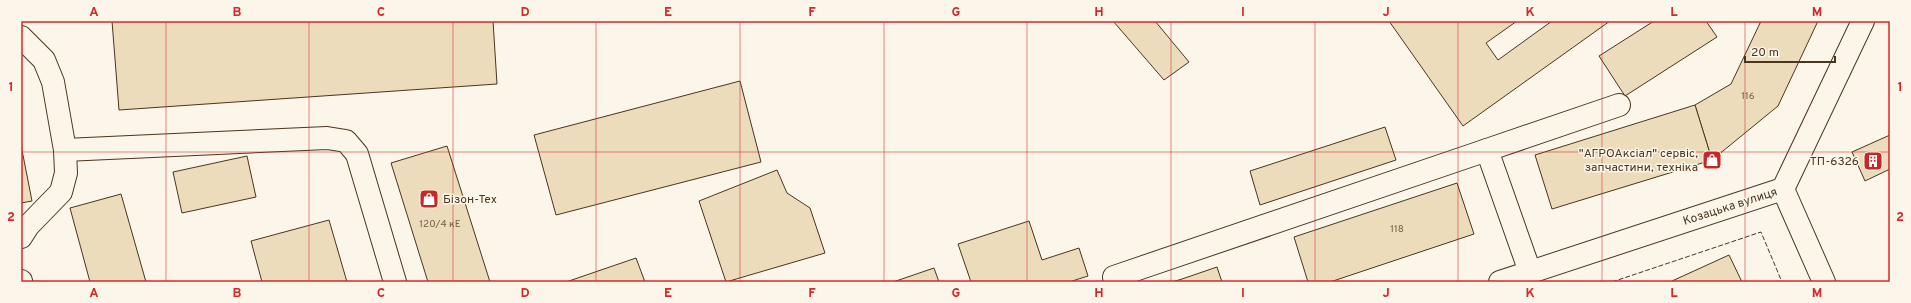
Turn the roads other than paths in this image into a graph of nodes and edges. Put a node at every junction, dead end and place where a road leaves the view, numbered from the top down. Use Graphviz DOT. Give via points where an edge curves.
graph roads {
  1 [pos="1863,21"];
  2 [pos="21,37"];
  3 [pos="1619,105"];
  4 [pos="65,150"];
  5 [pos="1487,150"];
  6 [pos="1782,189"];
  7 [pos="21,237"];
  8 [pos="1530,272"];
  9 [pos="1114,277"];
  10 [pos="395,282"];
  11 [pos="1500,282"];
  12 [pos="1824,282"];
  1 -- 6 [label="street, Козацька вулиця"];
  2 -- 4 [label="street" via="44,60 53,82"];
  3 -- 5 [label="street"];
  4 -- 7 [label="street" via="66,173 61,192 28,226"];
  4 -- 10 [label="street" via="327,138 346,141 357,154"];
  5 -- 8 [label="street"];
  5 -- 9 [label="street"];
  6 -- 8 [label="street, Козацька вулиця"];
  6 -- 12 [label="street"];
  8 -- 11 [label="street, Козацька вулиця"];
}
